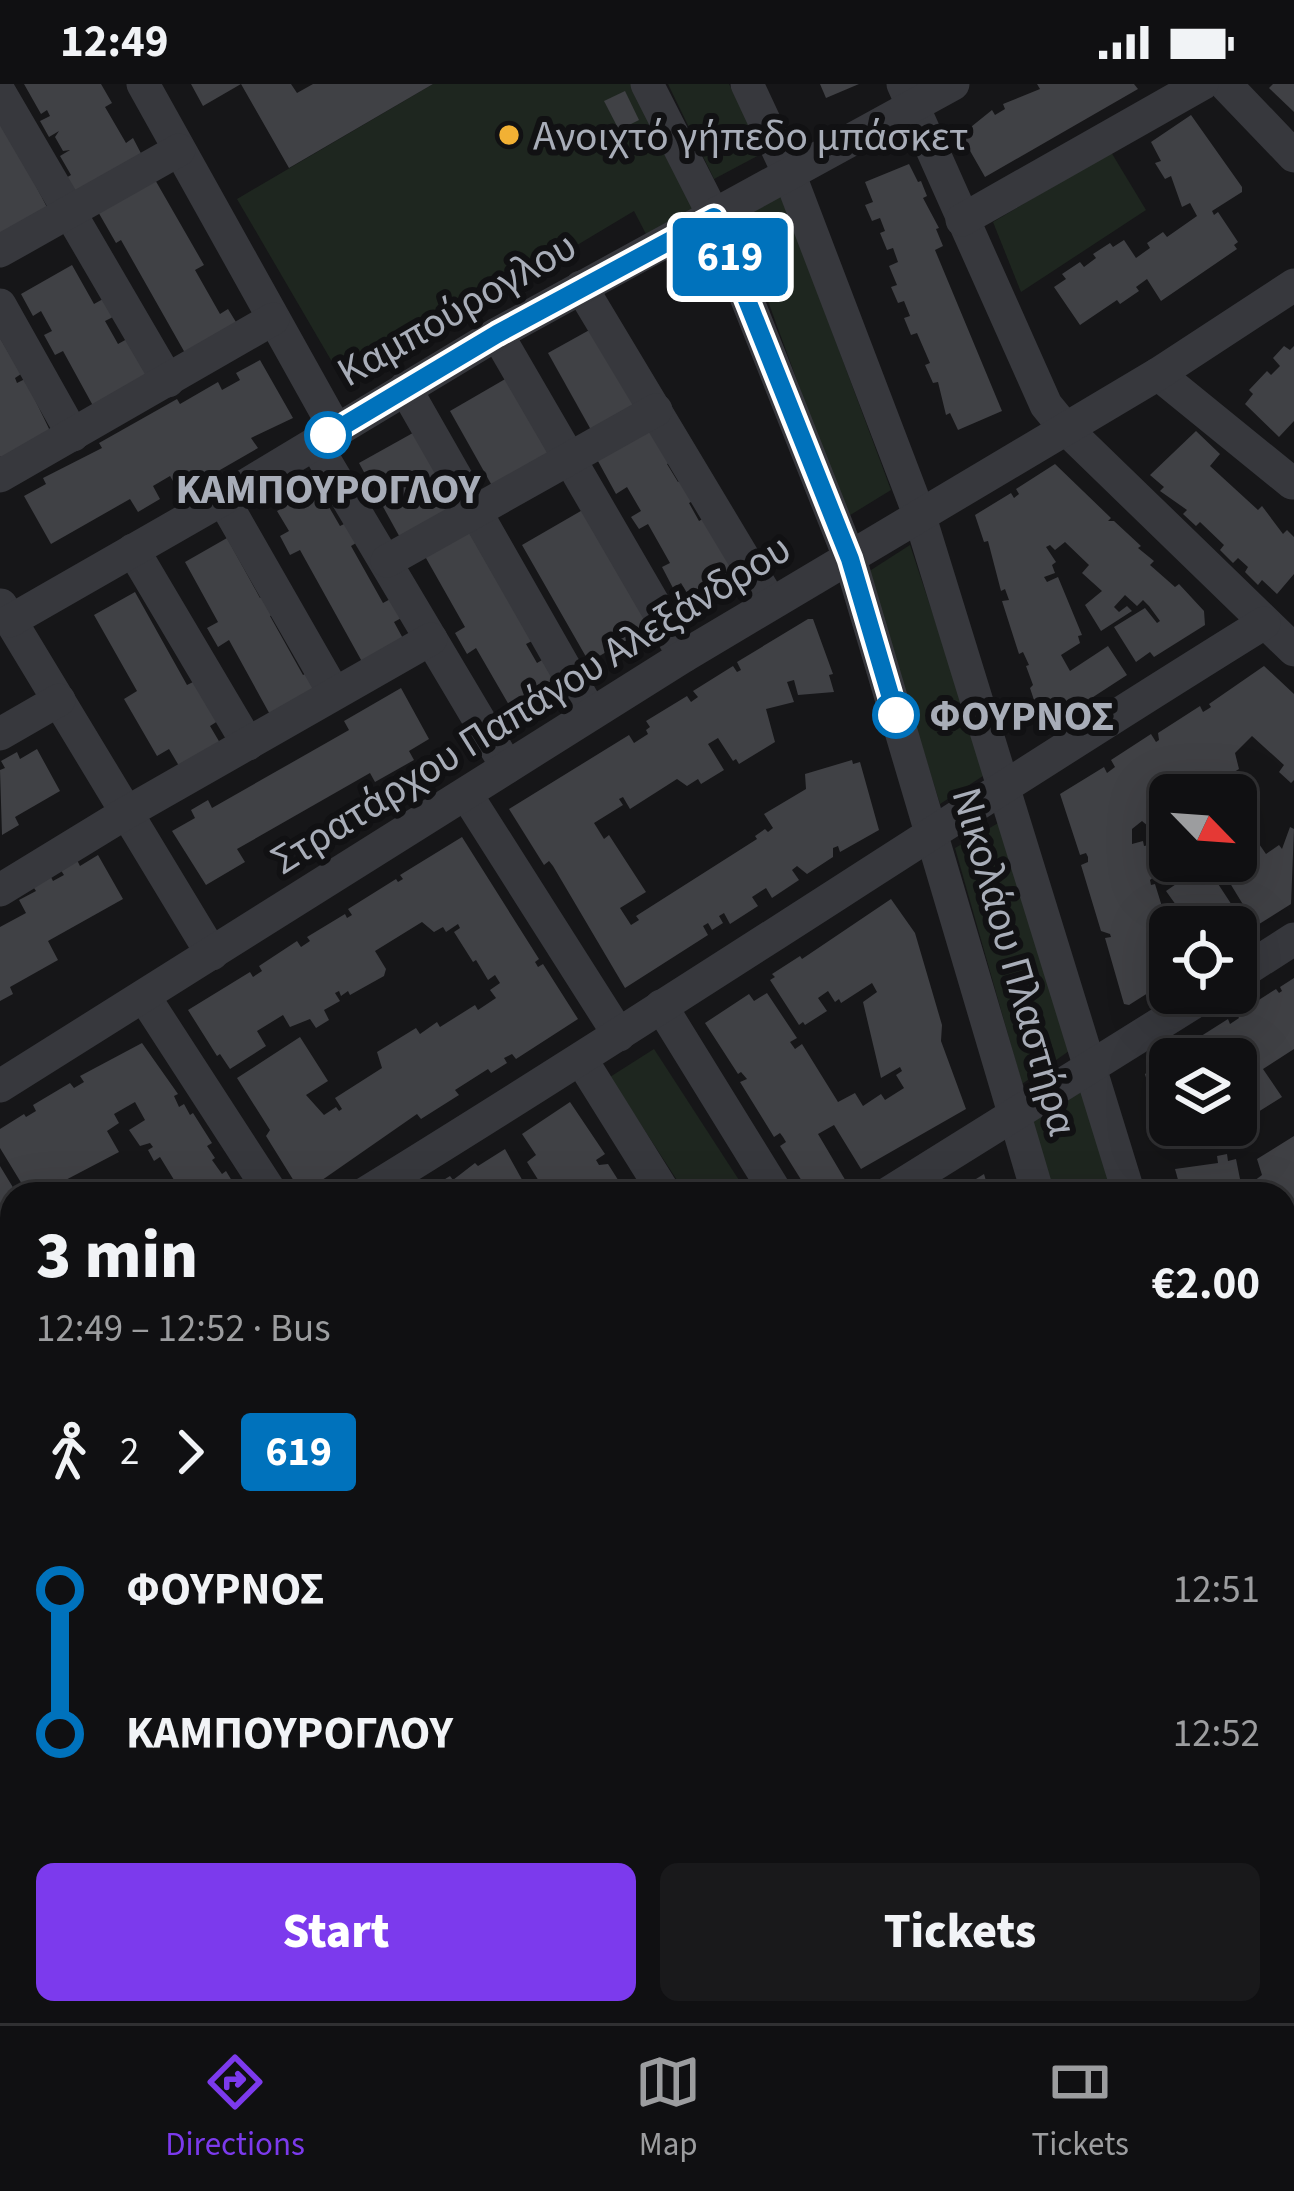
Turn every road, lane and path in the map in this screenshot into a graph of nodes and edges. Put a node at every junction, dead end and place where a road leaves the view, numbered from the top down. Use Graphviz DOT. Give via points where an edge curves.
graph roads {
  1 [pos="142,84"];
  2 [pos="647,84"];
  3 [pos="747,84"];
  4 [pos="953,84"];
  5 [pos="1202,84"];
  6 [pos="1225,84"];
  7 [pos="0,93"];
  8 [pos="908,96"];
  9 [pos="178,150"];
  10 [pos="1294,156"];
  11 [pos="790,176"];
  12 [pos="68,212"];
  13 [pos="714,217"];
  14 [pos="962,220"];
  15 [pos="0,251"];
  16 [pos="1294,285"];
  17 [pos="581,287"];
  18 [pos="0,305"];
  19 [pos="273,319"];
  20 [pos="497,334"];
  21 [pos="1158,374"];
  22 [pos="168,382"];
  23 [pos="405,388"];
  24 [pos="656,410"];
  25 [pos="1064,427"];
  26 [pos="73,435"];
  27 [pos="325,437"];
  28 [pos="571,458"];
  29 [pos="0,476"];
  30 [pos="1294,480"];
  31 [pos="223,499"];
  32 [pos="475,509"];
  33 [pos="919,514"];
  34 [pos="133,550"];
  35 [pos="850,559"];
  36 [pos="387,561"];
  37 [pos="770,602"];
  38 [pos="5,612"];
  39 [pos="1264,623"];
  40 [pos="430,639"];
  41 [pos="1294,650"];
  42 [pos="684,656"];
  43 [pos="334,693"];
  44 [pos="59,700"];
  45 [pos="591,714"];
  46 [pos="0,734"];
  47 [pos="248,744"];
  48 [pos="506,767"];
  49 [pos="1004,784"];
  50 [pos="466,794"];
  51 [pos="126,813"];
  52 [pos="932,831"];
  53 [pos="0,890"];
  54 [pos="1294,939"];
  55 [pos="212,954"];
  56 [pos="1257,963"];
  57 [pos="145,998"];
  58 [pos="661,1006"];
  59 [pos="1175,1014"];
  60 [pos="620,1036"];
  61 [pos="582,1060"];
  62 [pos="1091,1067"];
  63 [pos="0,1087"];
  64 [pos="1014,1114"];
  65 [pos="264,1182"];
  66 [pos="384,1182"];
  67 [pos="658,1182"];
  68 [pos="770,1182"];
  69 [pos="906,1182"];
  70 [pos="1035,1182"];
  71 [pos="1125,1182"];
  1 -- 9 [label="street"];
  2 -- 13 [label="street, Νικολάου Πλαστήρα"];
  3 -- 11 [label="street, Νικολάου Πλαστήρα"];
  4 -- 8 [label="street, Καμπούρογλου"];
  5 -- 14 [label="street"];
  6 -- 10 [label="street"];
  7 -- 12 [label="street"];
  8 -- 11 [label="street, Καμπούρογλου"];
  8 -- 14 [label="street"];
  9 -- 12 [label="street"];
  9 -- 19 [label="street"];
  11 -- 13 [label="street, Καμπούρογλου"];
  11 -- 33 [label="street, Νικολάου Πλαστήρα"];
  12 -- 15 [label="street"];
  12 -- 22 [label="street"];
  13 -- 17 [label="street, Καμπούρογλου"];
  13 -- 35 [label="street, Νικολάου Πλαστήρα"];
  14 -- 25 [label="street" via="1024,363"];
  16 -- 21 [label="street, Στρατάρχου Παπάγου Αλεξάνδρου"];
  17 -- 20 [label="street, Καμπούρογλου"];
  17 -- 24 [label="street"];
  18 -- 26 [label="street"];
  19 -- 22 [label="street"];
  19 -- 27 [label="street"];
  20 -- 23 [label="street, Καμπούρογλου"];
  20 -- 28 [label="street"];
  21 -- 25 [label="street, Στρατάρχου Παπάγου Αλεξάνδρου"];
  21 -- 30 [label="street"];
  22 -- 26 [label="street"];
  23 -- 27 [label="street, Καμπούρογλου"];
  23 -- 32 [label="street"];
  24 -- 28 [label="street"];
  24 -- 37 [label="street"];
  25 -- 33 [label="street, Στρατάρχου Παπάγου Αλεξάνδρου"];
  25 -- 39 [label="street"];
  26 -- 29 [label="street"];
  27 -- 31 [label="street, Καμπούρογλου"];
  27 -- 36 [label="street"];
  28 -- 32 [label="street"];
  28 -- 42 [label="street"];
  31 -- 34 [label="street, Καμπούρογλου"];
  31 -- 43 [label="street"];
  32 -- 36 [label="street"];
  32 -- 45 [label="street"];
  33 -- 35 [label="street, Στρατάρχου Παπάγου Αλεξάνδρου"];
  33 -- 49 [label="street, Νικολάου Πλαστήρα"];
  34 -- 38 [label="street, Καμπούρογλου"];
  34 -- 47 [label="street"];
  35 -- 37 [label="street, Στρατάρχου Παπάγου Αλεξάνδρου"];
  35 -- 52 [label="street, Νικολάου Πλαστήρα"];
  36 -- 40 [label="street"];
  37 -- 42 [label="street, Στρατάρχου Παπάγου Αλεξάνδρου"];
  38 -- 44 [label="street"];
  39 -- 41 [label="street"];
  39 -- 49 [label="street"];
  40 -- 43 [label="street"];
  40 -- 48 [label="street"];
  42 -- 45 [label="street, Στρατάρχου Παπάγου Αλεξάνδρου"];
  43 -- 47 [label="street"];
  44 -- 46 [label="street"];
  44 -- 51 [label="street"];
  45 -- 48 [label="street, Στρατάρχου Παπάγου Αλεξάνδρου"];
  47 -- 51 [label="street"];
  48 -- 50 [label="street, Στρατάρχου Παπάγου Αλεξάνδρου"];
  49 -- 52 [label="street"];
  49 -- 62 [label="street, Νικολάου Πλαστήρα"];
  50 -- 55 [label="street, Στρατάρχου Παπάγου Αλεξάνδρου"];
  50 -- 60 [label="street"];
  51 -- 53 [label="street"];
  51 -- 55 [label="street"];
  52 -- 58 [label="street"];
  52 -- 64 [label="street, Νικολάου Πλαστήρα"];
  54 -- 56 [label="street"];
  55 -- 57 [label="street, Στρατάρχου Παπάγου Αλεξάνδρου"];
  57 -- 63 [label="street, Στρατάρχου Παπάγου Αλεξάνδρου"];
  57 -- 65 [label="street"];
  58 -- 60 [label="street"];
  58 -- 68 [label="street"];
  59 -- 62 [label="street"];
  60 -- 61 [label="street"];
  61 -- 66 [label="street"];
  61 -- 67 [label="street"];
  62 -- 64 [label="street"];
  62 -- 71 [label="street, Νικολάου Πλαστήρα"];
  64 -- 69 [label="street"];
  64 -- 70 [label="street, Νικολάου Πλαστήρα"];
}
